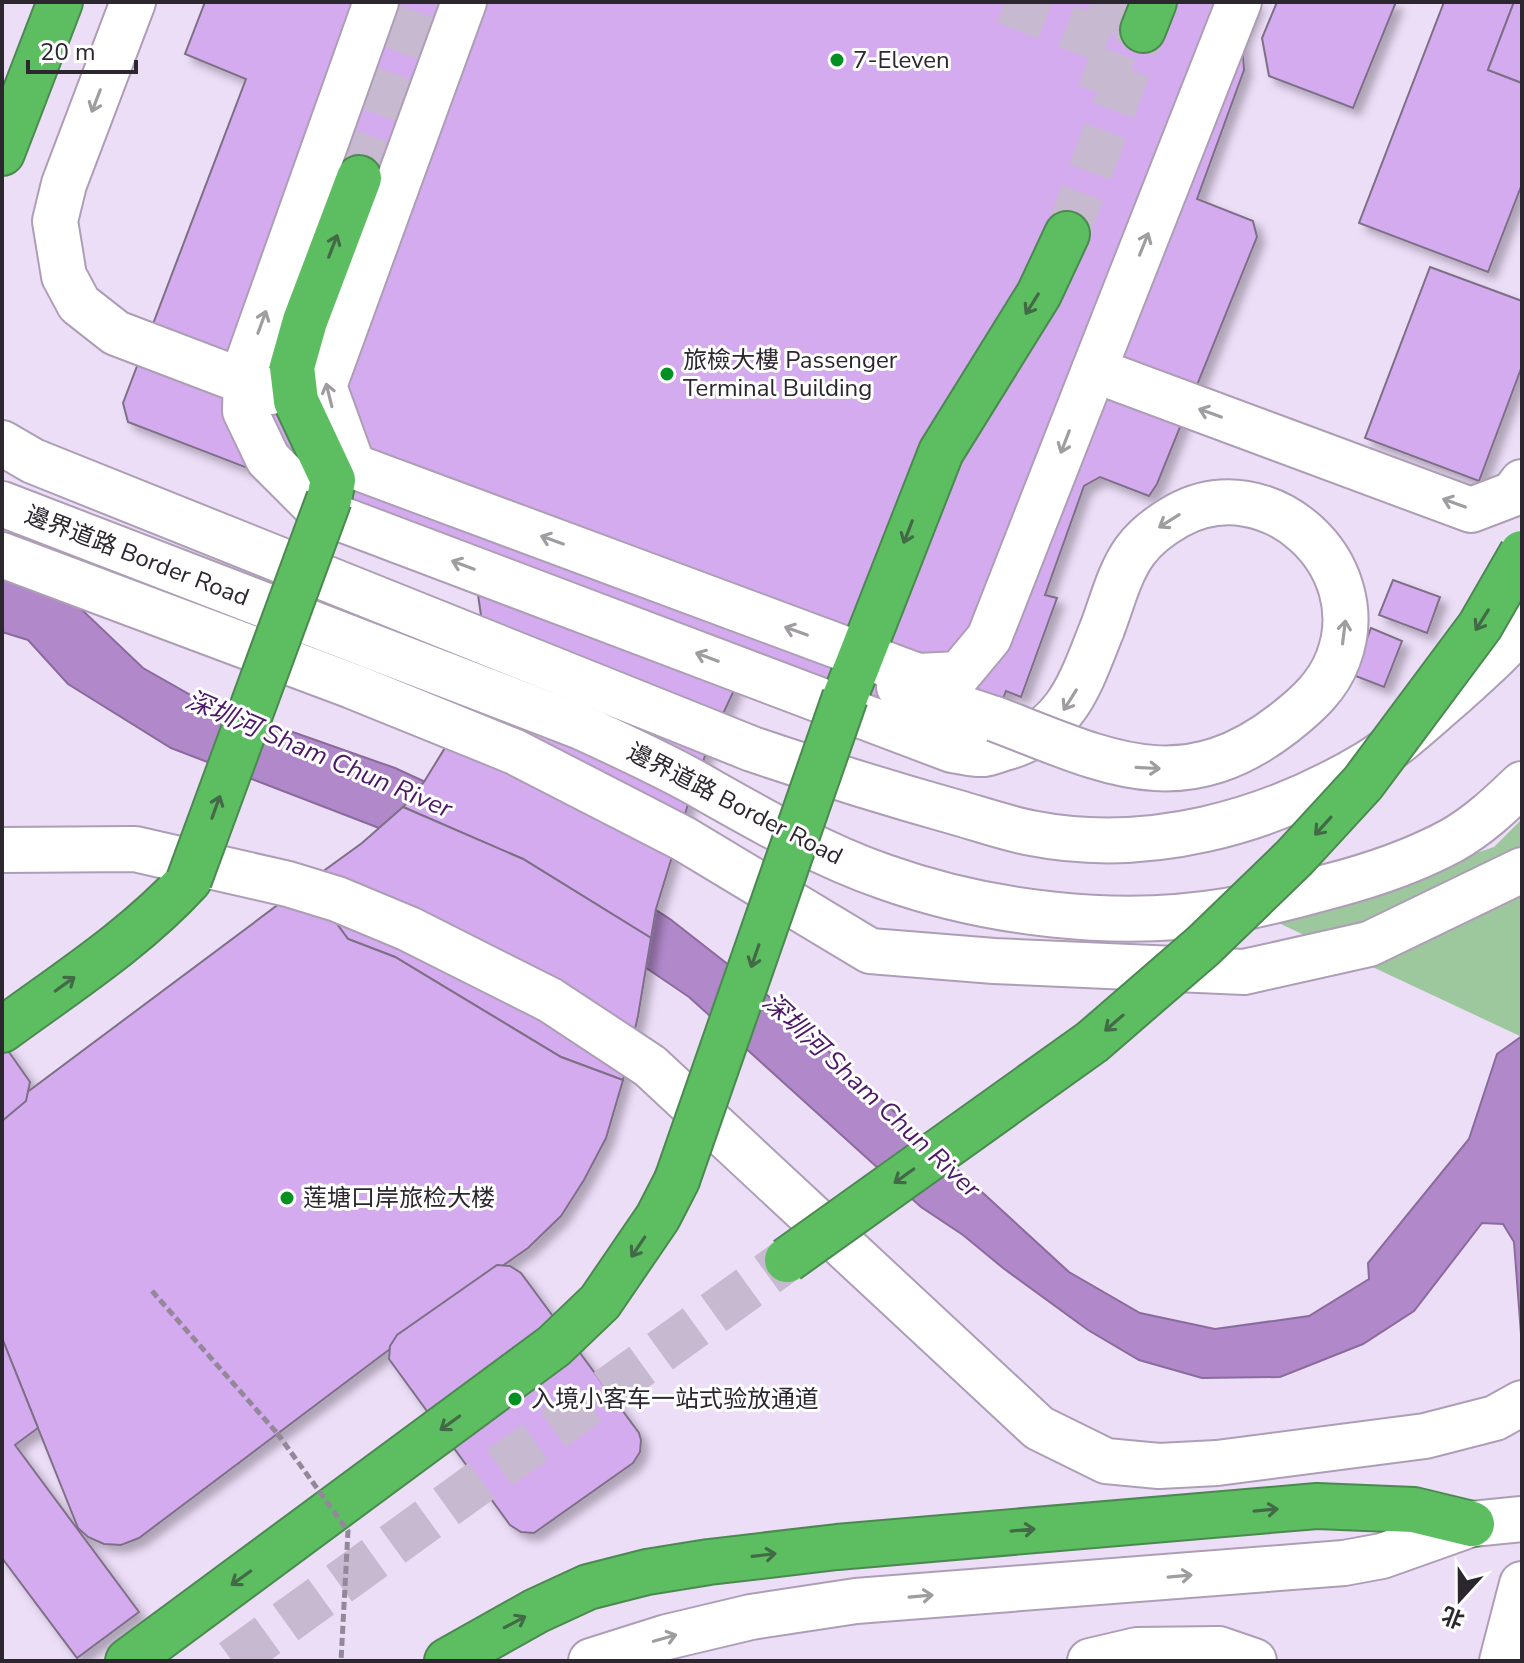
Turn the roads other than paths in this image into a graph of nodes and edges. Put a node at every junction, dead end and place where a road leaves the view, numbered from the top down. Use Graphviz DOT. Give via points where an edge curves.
graph roads {
  1 [pos="60,2"];
  2 [pos="133,2"];
  3 [pos="376,2"];
  4 [pos="464,2"];
  5 [pos="1239,2"];
  6 [pos="2,153"];
  7 [pos="359,178"];
  8 [pos="1067,234"];
  9 [pos="1094,370"];
  10 [pos="296,401"];
  11 [pos="2,443"];
  12 [pos="1522,482"];
  13 [pos="2,504"];
  14 [pos="1522,553"];
  15 [pos="2,555"];
  16 [pos="1522,627"];
  17 [pos="850,685"];
  18 [pos="1522,784"];
  19 [pos="2,850"];
  20 [pos="1522,870"];
  21 [pos="2,1030"];
  22 [pos="787,1260"];
  23 [pos="1522,1403"];
  24 [pos="1522,1519"];
  25 [pos="1472,1524"];
  26 [pos="1522,1584"];
  27 [pos="128,1661"];
  28 [pos="447,1661"];
  29 [pos="591,1661"];
  30 [pos="1090,1661"];
  31 [pos="1254,1661"];
  32 [pos="1502,1661"];
  1 -- 6 [label="highway"];
  2 -- 10 [label="street, one-way" via="64,184 55,221 64,276 79,304 116,333"];
  17 -- 3 [label="street, one-way, bridge" via="995,719 1103,760 1131,767 1206,764 1255,743 1317,694 1344,639 1339,578 1318,543 1288,518 1247,504 1204,505 1184,512 1134,552 1068,705 1042,732 1025,742 984,754 952,750 320,511 268,459 245,411 246,367"];
  9 -- 4 [label="street, one-way" via="989,638 959,674 918,676 353,466 324,386"];
  9 -- 5 [label="street, one-way"];
  10 -- 7 [label="highway, one-way" via="292,367 297,346"];
  8 -- 17 [label="highway, one-way" via="1039,294 941,452"];
  12 -- 9 [label="street, one-way" via="1513,494 1471,510"];
  21 -- 10 [label="highway, one-way, bridge" via="134,933 189,880 329,499 333,480"];
  11 -- 16 [label="street" via="33,461 752,749 858,785 1032,833 1151,839 1237,823 1302,799 1370,762 1440,706"];
  13 -- 18 [label="street, 邊界道路 Border Road" via="581,727 836,858 887,878 996,905 1109,918 1224,911 1289,898 1410,861 1453,840"];
  14 -- 22 [label="highway, one-way, bridge" via="1480,626 1363,783 1203,946 1092,1042"];
  15 -- 20 [label="street" via="515,752 684,839 870,951 1244,972 1369,944"];
  17 -- 27 [label="highway, one-way, bridge" via="677,1180 600,1302 554,1346"];
  19 -- 23 [label="street" via="135,849 288,884 409,929 550,1000 650,1066 1039,1428 1106,1461 1159,1466 1217,1463 1425,1436 1495,1418"];
  24 -- 25 [label="street"];
  28 -- 25 [label="highway, one-way" via="588,1587 709,1562 1317,1506 1414,1510"];
  29 -- 25 [label="street, one-way" via="751,1617 856,1601 1344,1563 1382,1556"];
  26 -- 32 [label="street"];
  30 -- 31 [label="street" via="1137,1650 1219,1649"];
}
